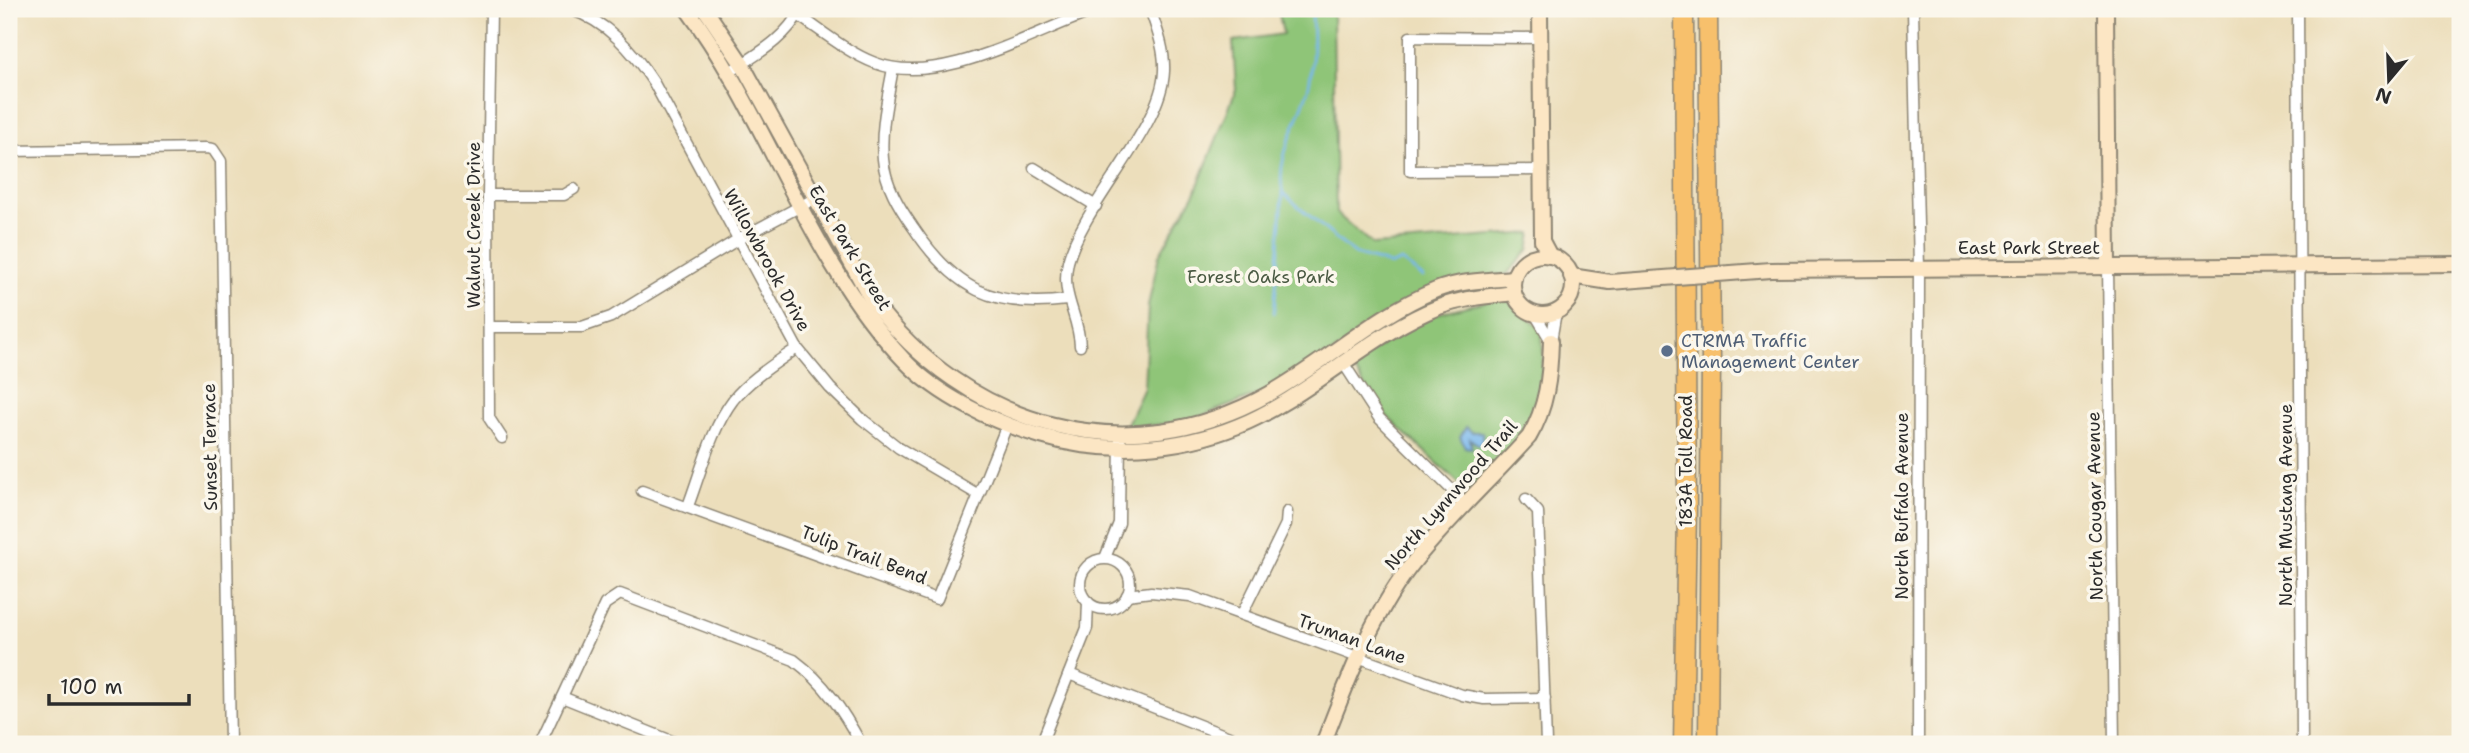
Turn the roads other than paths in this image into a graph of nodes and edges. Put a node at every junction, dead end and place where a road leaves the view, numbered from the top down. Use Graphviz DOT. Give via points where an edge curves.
graph roads {
  1 [pos="491,9"];
  2 [pos="569,9"];
  3 [pos="687,9"];
  4 [pos="705,9"];
  5 [pos="1100,9"];
  6 [pos="1150,9"];
  7 [pos="1541,9"];
  8 [pos="1684,9"];
  9 [pos="1709,9"];
  10 [pos="1913,9"];
  11 [pos="2106,9"];
  12 [pos="2298,9"];
  13 [pos="1084,11"];
  14 [pos="800,12"];
  15 [pos="1541,38"];
  16 [pos="742,64"];
  17 [pos="893,68"];
  18 [pos="728,73"];
  19 [pos="9,150"];
  20 [pos="1034,168"];
  21 [pos="1541,170"];
  22 [pos="574,189"];
  23 [pos="488,195"];
  24 [pos="808,202"];
  25 [pos="1096,206"];
  26 [pos="737,240"];
  27 [pos="1542,241"];
  28 [pos="1550,256"];
  29 [pos="1534,257"];
  30 [pos="2460,264"];
  31 [pos="2108,266"];
  32 [pos="2301,266"];
  33 [pos="1919,268"];
  34 [pos="1572,276"];
  35 [pos="1605,282"];
  36 [pos="1514,286"];
  37 [pos="1571,294"];
  38 [pos="1067,300"];
  39 [pos="1556,312"];
  40 [pos="1535,314"];
  41 [pos="491,327"];
  42 [pos="1551,341"];
  43 [pos="1080,346"];
  44 [pos="797,348"];
  45 [pos="1344,365"];
  46 [pos="1007,425"];
  47 [pos="502,438"];
  48 [pos="1120,440"];
  49 [pos="642,491"];
  50 [pos="977,494"];
  51 [pos="1526,499"];
  52 [pos="1466,504"];
  53 [pos="688,506"];
  54 [pos="1287,512"];
  55 [pos="1115,541"];
  56 [pos="1105,558"];
  57 [pos="1119,562"];
  58 [pos="1130,581"];
  59 [pos="1151,592"];
  60 [pos="1127,595"];
  61 [pos="1088,602"];
  62 [pos="1110,608"];
  63 [pos="1242,614"];
  64 [pos="1087,628"];
  65 [pos="1357,659"];
  66 [pos="1069,674"];
  67 [pos="562,697"];
  68 [pos="1545,698"];
  69 [pos="230,744"];
  70 [pos="540,744"];
  71 [pos="679,744"];
  72 [pos="861,744"];
  73 [pos="975,744"];
  74 [pos="991,744"];
  75 [pos="1041,744"];
  76 [pos="1247,744"];
  77 [pos="1323,744"];
  78 [pos="1546,744"];
  79 [pos="1683,744"];
  80 [pos="1708,744"];
  81 [pos="1918,744"];
  82 [pos="2114,744"];
  83 [pos="2302,744"];
  1 -- 23 [label="street, Walnut Creek Drive"];
  2 -- 26 [label="street, Willowbrook Drive" via="606,27 634,53"];
  3 -- 18 [label="street, East Park Street"];
  4 -- 16 [label="street, East Park Street"];
  5 -- 13 [label="street"];
  6 -- 25 [label="street" via="1162,48 1162,84 1149,117"];
  7 -- 15 [label="street"];
  8 -- 79 [label="highway, 183A Toll Road" via="1687,512"];
  9 -- 80 [label="highway, 183A Toll Road"];
  10 -- 33 [label="street, North Buffalo Avenue"];
  11 -- 31 [label="street"];
  12 -- 32 [label="street, North Mustang Avenue"];
  13 -- 17 [label="street" via="956,64 919,71"];
  14 -- 16 [label="street" via="774,44"];
  14 -- 17 [label="street" via="851,51"];
  15 -- 21 [label="street"];
  15 -- 21 [label="street" via="1410,37 1410,171"];
  16 -- 18 [label="street"];
  16 -- 24 [label="street, East Park Street"];
  17 -- 38 [label="street" via="883,161 901,210 930,252 953,275 981,293 1020,303"];
  18 -- 24 [label="street, East Park Street"];
  19 -- 69 [label="street, Sunset Terrace" via="206,148 215,151 222,165"];
  20 -- 25 [label="street"];
  21 -- 27 [label="street"];
  22 -- 23 [label="street" via="564,195"];
  23 -- 41 [label="street, Walnut Creek Drive"];
  24 -- 26 [label="street"];
  24 -- 46 [label="street, East Park Street" via="865,314 905,362 943,392"];
  24 -- 48 [label="street, East Park Street" via="894,329 953,382 1028,418"];
  25 -- 38 [label="street" via="1068,263"];
  26 -- 41 [label="street" via="592,324"];
  26 -- 44 [label="street, Willowbrook Drive"];
  27 -- 28 [label="street"];
  27 -- 29 [label="street"];
  28 -- 29 [label="street"];
  28 -- 34 [label="street"];
  29 -- 36 [label="street" via="1521,265"];
  30 -- 32 [label="street, East Park Street"];
  31 -- 32 [label="street, East Park Street"];
  31 -- 33 [label="street, East Park Street"];
  31 -- 82 [label="street, North Cougar Avenue"];
  32 -- 83 [label="street, North Mustang Avenue"];
  33 -- 35 [label="street, East Park Street, bridge" via="1771,271"];
  33 -- 81 [label="street, North Buffalo Avenue"];
  34 -- 35 [label="street, East Park Street"];
  34 -- 37 [label="street"];
  35 -- 37 [label="street, East Park Street"];
  36 -- 40 [label="street" via="1522,306"];
  36 -- 45 [label="street, East Park Street" via="1441,306 1413,319"];
  36 -- 48 [label="street, East Park Street" via="1471,282 1437,290 1362,332 1269,394 1202,423"];
  37 -- 39 [label="street"];
  38 -- 43 [label="street"];
  39 -- 40 [label="street"];
  39 -- 42 [label="street, North Lynnwood Trail"];
  40 -- 42 [label="street"];
  41 -- 47 [label="street, Walnut Creek Drive" via="489,418"];
  42 -- 52 [label="street, North Lynnwood Trail" via="1550,373 1539,421"];
  44 -- 50 [label="street, Willowbrook Drive" via="862,419 899,448"];
  44 -- 53 [label="street" via="733,400"];
  45 -- 48 [label="street, East Park Street" via="1271,411 1237,426 1162,445"];
  45 -- 52 [label="street" via="1379,418"];
  46 -- 48 [label="street, East Park Street" via="1058,441"];
  46 -- 50 [label="street, Tulip Trail Bend"];
  48 -- 55 [label="street"];
  49 -- 53 [label="street, Tulip Trail Bend"];
  50 -- 53 [label="street, Tulip Trail Bend" via="937,599"];
  51 -- 68 [label="street" via="1538,512"];
  52 -- 65 [label="street, North Lynnwood Trail" via="1415,559"];
  54 -- 63 [label="street" via="1286,524"];
  55 -- 56 [label="street"];
  55 -- 57 [label="street"];
  56 -- 57 [label="street"];
  56 -- 61 [label="street" via="1083,570 1080,587"];
  57 -- 58 [label="street"];
  58 -- 59 [label="street, Truman Lane"];
  58 -- 60 [label="street"];
  59 -- 60 [label="street, Truman Lane"];
  59 -- 63 [label="street, Truman Lane" via="1190,596"];
  60 -- 62 [label="street"];
  61 -- 62 [label="street"];
  61 -- 64 [label="street"];
  62 -- 64 [label="street"];
  63 -- 65 [label="street, Truman Lane"];
  64 -- 66 [label="street"];
  65 -- 68 [label="street, Truman Lane" via="1462,695"];
  65 -- 77 [label="street, North Lynnwood Trail"];
  66 -- 75 [label="street"];
  66 -- 76 [label="street"];
  67 -- 70 [label="street"];
  67 -- 71 [label="street"];
  67 -- 72 [label="street" via="611,597 620,594 794,660 817,678 841,708"];
  68 -- 78 [label="street"];
  73 -- 74 [label="street"];
}
